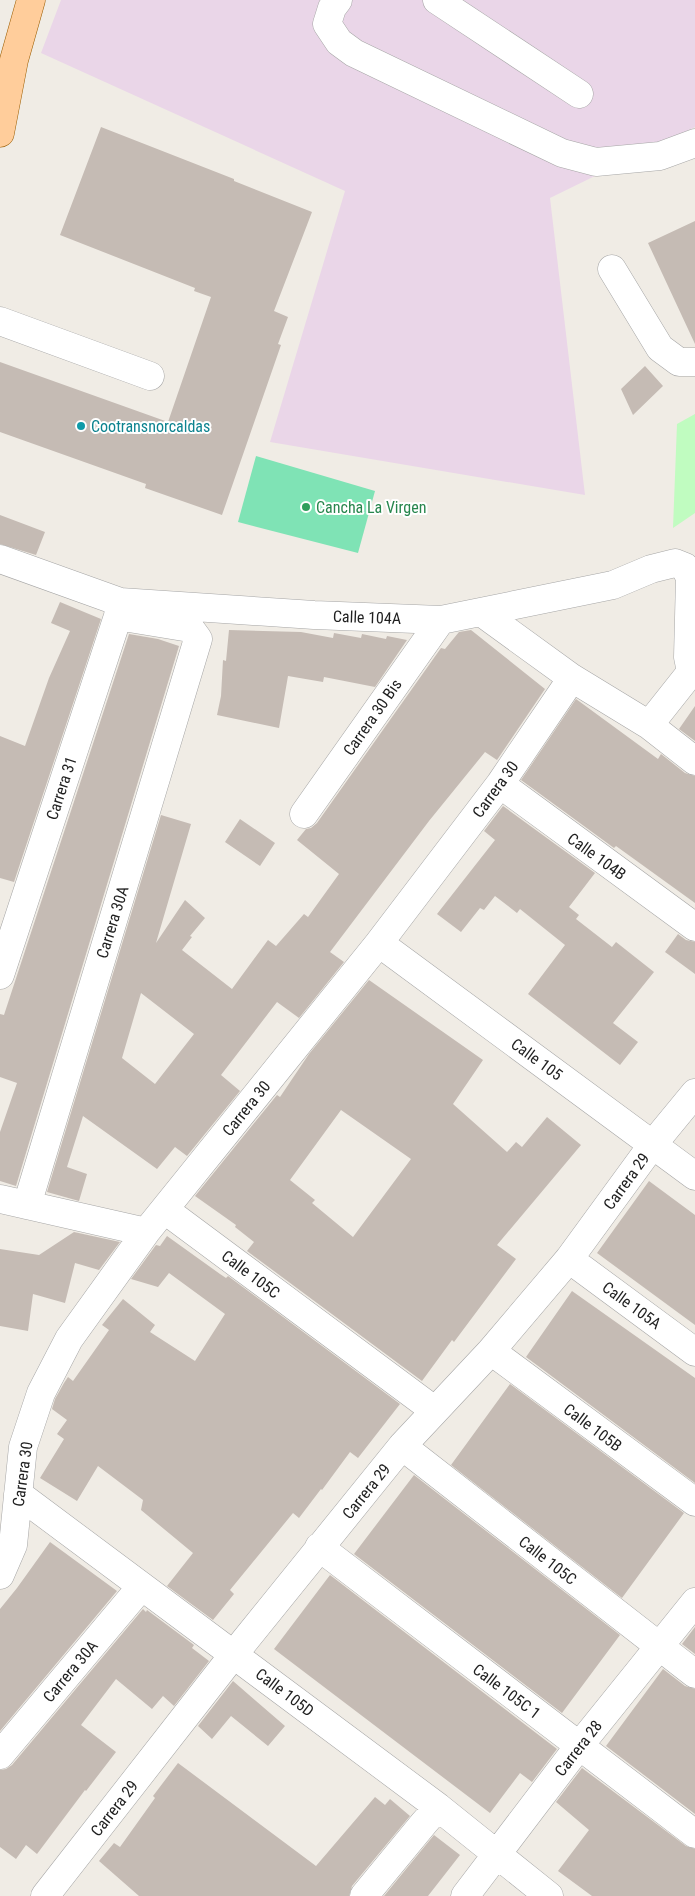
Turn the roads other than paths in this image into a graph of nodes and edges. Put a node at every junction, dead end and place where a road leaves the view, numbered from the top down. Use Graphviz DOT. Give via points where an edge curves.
graph roads {
  1 [pos="31,0"];
  2 [pos="338,0"];
  3 [pos="437,0"];
  4 [pos="579,94"];
  5 [pos="0,133"];
  6 [pos="695,143"];
  7 [pos="612,269"];
  8 [pos="0,321"];
  9 [pos="695,362"];
  10 [pos="150,376"];
  11 [pos="0,559"];
  12 [pos="119,609"];
  13 [pos="481,612"];
  14 [pos="441,620"];
  15 [pos="198,639"];
  16 [pos="693,674"];
  17 [pos="572,678"];
  18 [pos="649,725"];
  19 [pos="695,760"];
  20 [pos="500,784"];
  21 [pos="304,814"];
  22 [pos="695,927"];
  23 [pos="379,943"];
  24 [pos="0,975"];
  25 [pos="695,1093"];
  26 [pos="653,1144"];
  27 [pos="695,1176"];
  28 [pos="0,1199"];
  29 [pos="27,1205"];
  30 [pos="165,1210"];
  31 [pos="146,1232"];
  32 [pos="569,1259"];
  33 [pos="491,1351"];
  34 [pos="695,1352"];
  35 [pos="434,1410"];
  36 [pos="402,1446"];
  37 [pos="18,1494"];
  38 [pos="695,1502"];
  39 [pos="319,1547"];
  40 [pos="0,1576"];
  41 [pos="141,1586"];
  42 [pos="695,1602"];
  43 [pos="658,1646"];
  44 [pos="234,1654"];
  45 [pos="695,1674"];
  46 [pos="579,1746"];
  47 [pos="0,1754"];
  48 [pos="438,1807"];
  49 [pos="695,1834"];
  50 [pos="496,1855"];
  51 [pos="45,1896"];
  52 [pos="364,1896"];
  53 [pos="465,1896"];
  54 [pos="549,1896"];
  1 -- 5 [label="main road" via="14,60"];
  2 -- 6 [label="street" via="327,24 339,42 354,53 562,153 596,162 660,156"];
  3 -- 4 [label="street"];
  7 -- 9 [label="street" via="660,348 679,362"];
  8 -- 10 [label="street"];
  11 -- 12 [label="street, Calle 104A"];
  12 -- 14 [label="street, Calle 104A"];
  12 -- 15 [label="street, Calle 104A" via="190,628"];
  12 -- 24 [label="street, Carrera 31"];
  13 -- 14 [label="street, Calle 104A"];
  13 -- 16 [label="street, Calle 104A" via="613,585 675,563 684,568 690,578 688,657"];
  13 -- 17 [label="street"];
  14 -- 21 [label="street, Carrera 30 Bis"];
  15 -- 29 [label="street, Carrera 30A"];
  16 -- 18 [label="street"];
  17 -- 18 [label="street"];
  17 -- 20 [label="street, Carrera 30"];
  18 -- 19 [label="street"];
  20 -- 22 [label="street, Calle 104B"];
  20 -- 23 [label="street, Carrera 30"];
  23 -- 26 [label="street, Calle 105"];
  23 -- 30 [label="street, Carrera 30"];
  25 -- 26 [label="street, Carrera 29"];
  26 -- 27 [label="street, Calle 105"];
  26 -- 32 [label="street, Carrera 29"];
  28 -- 29 [label="street"];
  29 -- 31 [label="street"];
  30 -- 31 [label="street, Carrera 30"];
  30 -- 35 [label="street, Calle 105C"];
  31 -- 37 [label="street, Carrera 30" via="69,1339 41,1393 23,1447"];
  32 -- 33 [label="street, Carrera 29"];
  32 -- 34 [label="street, Calle 105A"];
  33 -- 35 [label="street, Carrera 29"];
  33 -- 38 [label="street, Calle 105B"];
  35 -- 36 [label="street, Carrera 29"];
  36 -- 39 [label="street, Carrera 29"];
  36 -- 43 [label="street, Calle 105C"];
  37 -- 40 [label="street, Carrera 30" via="13,1545"];
  37 -- 41 [label="street, Calle 105D"];
  39 -- 44 [label="street, Carrera 29"];
  39 -- 46 [label="street, Calle 105C 1"];
  41 -- 44 [label="street, Calle 105D"];
  41 -- 47 [label="street, Carrera 30A"];
  42 -- 43 [label="street, Carrera 28"];
  43 -- 45 [label="street, Calle 105C"];
  43 -- 46 [label="street, Carrera 28"];
  44 -- 48 [label="street, Calle 105D"];
  44 -- 51 [label="street, Carrera 29"];
  46 -- 49 [label="street, Calle 105C 1"];
  46 -- 50 [label="street, Carrera 28"];
  48 -- 50 [label="street, Calle 105D"];
  48 -- 52 [label="street"];
  50 -- 53 [label="street, Carrera 28"];
  50 -- 54 [label="street, Calle 105D"];
}
